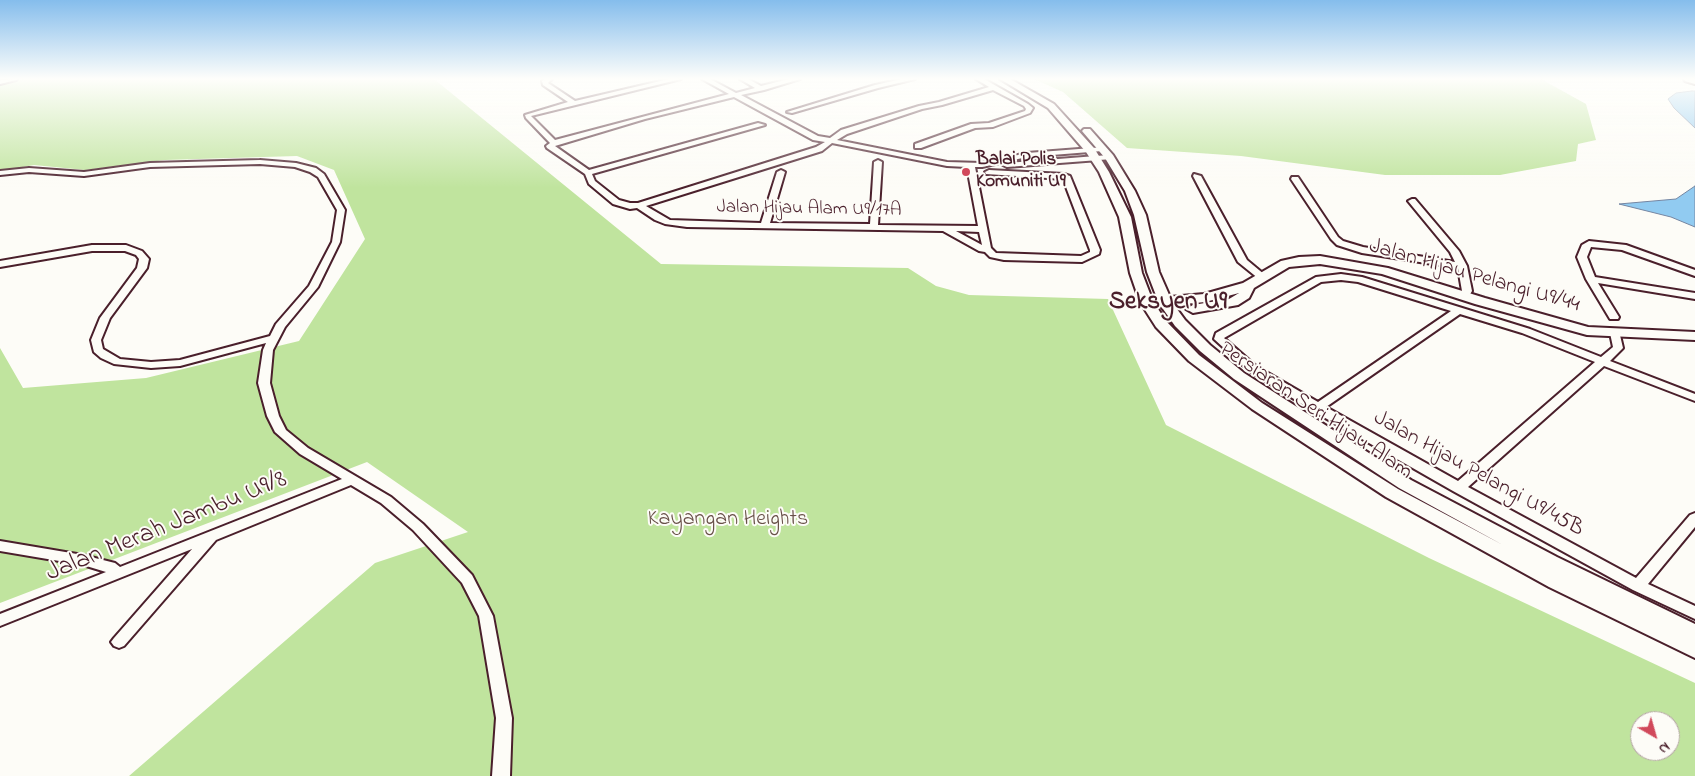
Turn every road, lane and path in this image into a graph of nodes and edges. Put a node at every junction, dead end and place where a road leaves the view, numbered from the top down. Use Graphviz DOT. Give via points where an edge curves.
graph roads {
  1 [pos="530,115"];
  2 [pos="660,115"];
  3 [pos="772,115"];
  4 [pos="896,115"];
  5 [pos="1019,115"];
  6 [pos="1060,115"];
  7 [pos="1073,115"];
  8 [pos="762,125"];
  9 [pos="829,142"];
  10 [pos="552,143"];
  11 [pos="918,146"];
  12 [pos="1099,154"];
  13 [pos="878,162"];
  14 [pos="971,166"];
  15 [pos="781,172"];
  16 [pos="989,172"];
  17 [pos="0,173"];
  18 [pos="588,173"];
  19 [pos="1197,176"];
  20 [pos="1294,179"];
  21 [pos="1412,201"];
  22 [pos="639,205"];
  23 [pos="765,225"];
  24 [pos="874,227"];
  25 [pos="944,228"];
  26 [pos="982,229"];
  27 [pos="987,249"];
  28 [pos="0,264"];
  29 [pos="1462,266"];
  30 [pos="1695,273"];
  31 [pos="1262,276"];
  32 [pos="1591,279"];
  33 [pos="1159,285"];
  34 [pos="1464,296"];
  35 [pos="1695,296"];
  36 [pos="1193,304"];
  37 [pos="1150,307"];
  38 [pos="1457,311"];
  39 [pos="1172,312"];
  40 [pos="1614,317"];
  41 [pos="1615,333"];
  42 [pos="1695,336"];
  43 [pos="274,339"];
  44 [pos="1604,362"];
  45 [pos="1695,398"];
  46 [pos="1317,408"];
  47 [pos="352,480"];
  48 [pos="1458,488"];
  49 [pos="1695,518"];
  50 [pos="212,536"];
  51 [pos="0,546"];
  52 [pos="118,573"];
  53 [pos="1638,586"];
  54 [pos="1695,613"];
  55 [pos="0,620"];
  56 [pos="1695,634"];
  57 [pos="119,642"];
  58 [pos="1695,650"];
  59 [pos="501,776"];
  1 -- 10 [label="street" via="528,117"];
  2 -- 10 [label="street"];
  3 -- 9 [label="street"];
  4 -- 9 [label="street" via="844,132"];
  5 -- 11 [label="street" via="990,125 974,126"];
  6 -- 12 [label="street, Persiaran Seri Hijau Alam"];
  7 -- 12 [label="street, Persiaran Seri Hijau Alam"];
  8 -- 18 [label="street"];
  9 -- 14 [label="street"];
  9 -- 22 [label="street" via="819,149"];
  10 -- 18 [label="street" via="550,146"];
  12 -- 14 [label="street" via="1013,166"];
  12 -- 33 [label="street, Persiaran Seri Hijau Alam" via="1130,191"];
  12 -- 37 [label="street, Persiaran Seri Hijau Alam" via="1125,217 1136,273"];
  13 -- 24 [label="street"];
  14 -- 26 [label="street"];
  15 -- 23 [label="street"];
  16 -- 27 [label="street" via="1062,175 1067,178 1095,250 1094,254 1082,260 1004,257 993,255"];
  17 -- 43 [label="street" via="29,170 84,174 150,165 205,163 285,163 313,170 321,176 341,210 336,242 314,287 280,326"];
  18 -- 22 [label="street" via="592,182 616,202"];
  19 -- 31 [label="street" via="1243,262"];
  20 -- 29 [label="street" via="1340,243 1362,250"];
  21 -- 29 [label="street" via="1454,251"];
  22 -- 23 [label="street, Jalan Hijau Alam U9/17A" via="668,222"];
  23 -- 24 [label="street, Jalan Hijau Alam U9/17A"];
  24 -- 25 [label="street, Jalan Hijau Alam U9/17A"];
  25 -- 26 [label="street, Jalan Hijau Alam U9/17A"];
  25 -- 27 [label="street"];
  26 -- 27 [label="street"];
  28 -- 43 [label="street" via="92,248 126,248 139,253 144,259 142,268 105,318 96,340 98,350 118,362 180,363"];
  29 -- 34 [label="street" via="1467,291"];
  30 -- 32 [label="street" via="1641,252 1589,244 1582,257"];
  31 -- 34 [label="street, Jalan Hijau Pelangi U9/44" via="1285,264 1320,260 1384,271"];
  31 -- 36 [label="street, Jalan Hijau Pelangi U9/44" via="1233,302"];
  32 -- 35 [label="street"];
  32 -- 40 [label="street"];
  33 -- 36 [label="street"];
  33 -- 39 [label="street, Persiaran Seri Hijau Alam"];
  34 -- 41 [label="street, Jalan Hijau Pelangi U9/44" via="1556,324"];
  36 -- 39 [label="street"];
  36 -- 39 [label="street, Jalan Hijau Pelangi U9/44"];
  37 -- 39 [label="street, Jalan Hijau Pelangi U9/44"];
  37 -- 58 [label="street, Persiaran Seri Hijau Alam" via="1161,324 1194,358 1257,406 1366,476 1556,582"];
  38 -- 44 [label="street" via="1526,331"];
  38 -- 46 [label="street"];
  38 -- 46 [label="street, Jalan Hijau Pelangi U9/45B" via="1379,284 1341,277 1319,279 1220,335 1219,338 1252,368"];
  39 -- 56 [label="street, Persiaran Seri Hijau Alam" via="1205,348 1239,376 1405,484 1550,562"];
  41 -- 42 [label="street, Jalan Hijau Pelangi U9/44"];
  41 -- 44 [label="street" via="1618,348"];
  43 -- 47 [label="street" via="268,350 264,383 281,432 304,451"];
  44 -- 45 [label="street"];
  44 -- 48 [label="street"];
  46 -- 48 [label="street, Jalan Hijau Pelangi U9/45B"];
  47 -- 50 [label="street, Jalan Merah Jambu U9/8"];
  47 -- 59 [label="street" via="386,500 418,527 467,579 486,616 504,718"];
  48 -- 53 [label="street, Jalan Hijau Pelangi U9/45B"];
  49 -- 53 [label="street"];
  50 -- 52 [label="street, Jalan Merah Jambu U9/8"];
  50 -- 57 [label="street"];
  51 -- 52 [label="street" via="83,560 110,567"];
  52 -- 55 [label="street, Jalan Merah Jambu U9/8"];
  53 -- 54 [label="street, Jalan Hijau Pelangi U9/45B"];
}
